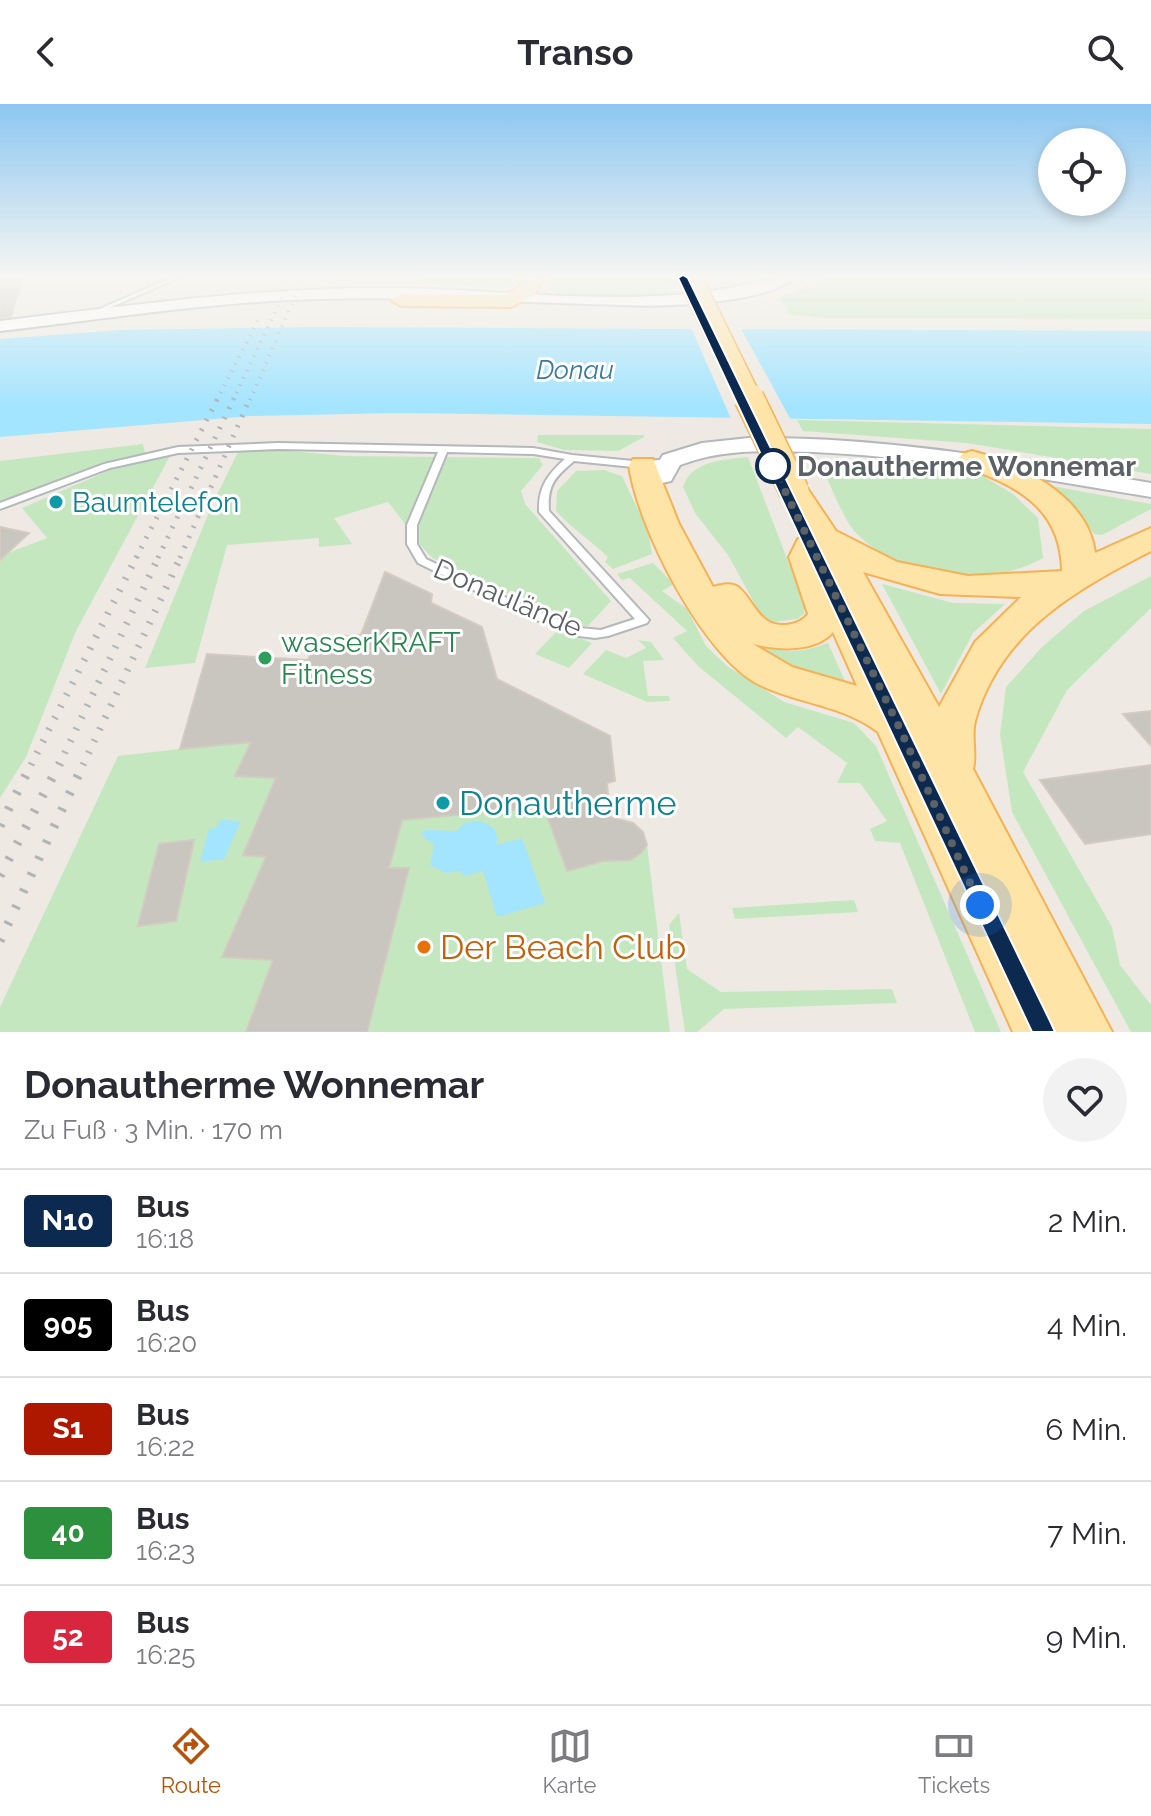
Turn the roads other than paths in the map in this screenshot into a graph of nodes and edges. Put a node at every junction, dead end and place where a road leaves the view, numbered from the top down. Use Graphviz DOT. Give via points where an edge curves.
graph roads {
  1 [pos="38,321"];
  2 [pos="698,321"];
  3 [pos="710,321"];
  4 [pos="0,326"];
  5 [pos="443,451"];
  6 [pos="572,458"];
  7 [pos="972,460"];
  8 [pos="659,467"];
  9 [pos="1151,490"];
  10 [pos="789,491"];
  11 [pos="0,506"];
  12 [pos="1151,538"];
  13 [pos="816,540"];
  14 [pos="1070,579"];
  15 [pos="900,729"];
  16 [pos="956,782"];
  17 [pos="1042,1032"];
  18 [pos="1084,1032"];
  1 -- 4 [label="street"];
  2 -- 10 [label="main road"];
  3 -- 10 [label="main road, bridge"];
  5 -- 6 [label="lane" via="533,451"];
  5 -- 6 [label="lane, Donaulände" via="412,525 412,544 422,561 558,623 590,634 613,631 643,620 544,512 542,492"];
  5 -- 11 [label="lane" via="244,446 155,454"];
  6 -- 8 [label="lane"];
  7 -- 8 [label="street" via="844,447 741,444 706,449"];
  7 -- 9 [label="street"];
  7 -- 14 [label="main road" via="1012,476 1058,511 1077,545"];
  8 -- 13 [label="main road" via="739,620 749,629 780,638 808,633 823,623 826,614 806,557"];
  8 -- 15 [label="main road" via="646,487 723,635 755,665 785,680 864,703"];
  10 -- 13 [label="main road"];
  12 -- 14 [label="main road"];
  13 -- 14 [label="main road" via="920,582 981,588"];
  13 -- 15 [label="main road"];
  13 -- 16 [label="main road" via="862,597"];
  14 -- 16 [label="main road" via="1007,627 988,651 950,732"];
  15 -- 17 [label="main road"];
  16 -- 18 [label="main road"];
}
